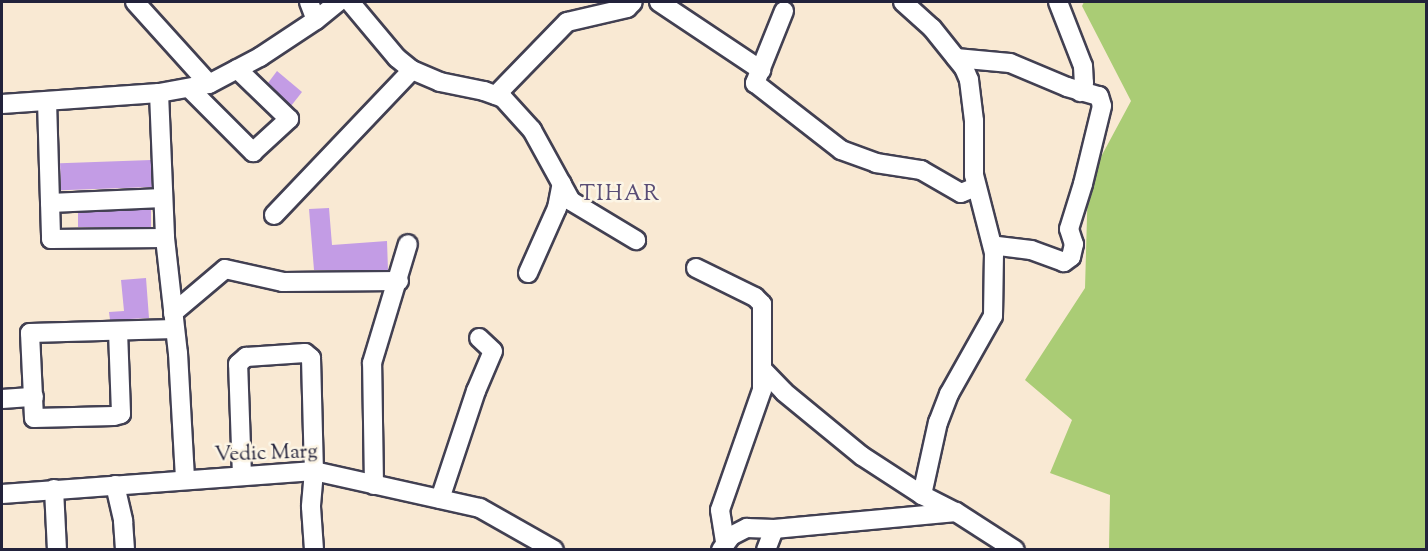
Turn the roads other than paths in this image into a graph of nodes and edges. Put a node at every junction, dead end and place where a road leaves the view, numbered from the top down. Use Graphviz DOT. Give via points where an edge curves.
graph roads {
  1 [pos="135,2"];
  2 [pos="309,2"];
  3 [pos="338,2"];
  4 [pos="350,2"];
  5 [pos="633,2"];
  6 [pos="659,2"];
  7 [pos="903,2"];
  8 [pos="1058,2"];
  9 [pos="784,11"];
  10 [pos="316,20"];
  11 [pos="956,58"];
  12 [pos="237,69"];
  13 [pos="412,70"];
  14 [pos="761,70"];
  15 [pos="209,84"];
  16 [pos="189,88"];
  17 [pos="1080,92"];
  18 [pos="159,93"];
  19 [pos="496,94"];
  20 [pos="47,101"];
  21 [pos="2,104"];
  22 [pos="562,183"];
  23 [pos="976,187"];
  24 [pos="163,198"];
  25 [pos="50,203"];
  26 [pos="274,215"];
  27 [pos="165,238"];
  28 [pos="636,240"];
  29 [pos="408,244"];
  30 [pos="993,245"];
  31 [pos="696,268"];
  32 [pos="528,273"];
  33 [pos="399,281"];
  34 [pos="174,321"];
  35 [pos="118,331"];
  36 [pos="479,339"];
  37 [pos="763,370"];
  38 [pos="34,397"];
  39 [pos="2,399"];
  40 [pos="314,471"];
  41 [pos="242,476"];
  42 [pos="185,480"];
  43 [pos="374,484"];
  44 [pos="115,485"];
  45 [pos="54,489"];
  46 [pos="2,494"];
  47 [pos="922,495"];
  48 [pos="440,499"];
  49 [pos="956,512"];
  50 [pos="774,529"];
  51 [pos="723,545"];
  52 [pos="57,549"];
  53 [pos="125,549"];
  54 [pos="314,549"];
  55 [pos="554,549"];
  56 [pos="766,549"];
  57 [pos="1016,549"];
  1 -- 15 [label="street"];
  2 -- 10 [label="street"];
  3 -- 10 [label="street"];
  4 -- 13 [label="street"];
  5 -- 19 [label="street" via="627,9 567,22"];
  6 -- 14 [label="street"];
  7 -- 11 [label="street" via="932,28"];
  8 -- 17 [label="street" via="1083,66"];
  9 -- 14 [label="street"];
  10 -- 12 [label="street"];
  11 -- 17 [label="street" via="1010,63"];
  11 -- 23 [label="street" via="964,68 972,93"];
  12 -- 15 [label="street"];
  12 -- 16 [label="street" via="289,120 253,152"];
  13 -- 19 [label="street" via="440,82"];
  13 -- 26 [label="street"];
  14 -- 23 [label="street" via="755,83 841,150 876,163 921,170 961,193"];
  15 -- 16 [label="street"];
  16 -- 18 [label="street"];
  17 -- 30 [label="street" via="1099,96 1101,106 1069,229 1074,244 1071,256 1064,262 1031,250"];
  18 -- 20 [label="street"];
  18 -- 24 [label="street"];
  19 -- 22 [label="street" via="510,103 532,129"];
  20 -- 21 [label="street"];
  20 -- 25 [label="street"];
  22 -- 28 [label="street" via="579,208"];
  22 -- 32 [label="street" via="557,208"];
  23 -- 30 [label="street"];
  24 -- 25 [label="street"];
  24 -- 27 [label="street"];
  25 -- 27 [label="street" via="51,239"];
  27 -- 34 [label="street"];
  29 -- 33 [label="street"];
  30 -- 47 [label="street" via="993,316 949,394 938,422"];
  31 -- 37 [label="street" via="761,301"];
  33 -- 34 [label="street" via="283,282 225,269"];
  33 -- 43 [label="street" via="372,363"];
  34 -- 35 [label="street"];
  34 -- 42 [label="street"];
  35 -- 38 [label="street" via="30,333"];
  35 -- 38 [label="street" via="121,414 34,418"];
  36 -- 48 [label="street" via="493,351"];
  37 -- 47 [label="street" via="862,456"];
  37 -- 51 [label="street" via="760,402 720,510"];
  38 -- 39 [label="street"];
  40 -- 41 [label="street, Vedic Marg"];
  40 -- 41 [label="street" via="310,358 304,353 246,357 238,364"];
  40 -- 43 [label="street, Vedic Marg"];
  40 -- 54 [label="street"];
  41 -- 42 [label="street, Vedic Marg"];
  42 -- 44 [label="street, Vedic Marg"];
  43 -- 48 [label="street, Vedic Marg"];
  44 -- 45 [label="street, Vedic Marg"];
  44 -- 53 [label="street"];
  45 -- 46 [label="street, Vedic Marg"];
  45 -- 52 [label="street"];
  47 -- 49 [label="street"];
  48 -- 55 [label="street, Vedic Marg" via="480,508"];
  49 -- 50 [label="street"];
  49 -- 57 [label="street"];
  50 -- 51 [label="street" via="747,528"];
  50 -- 56 [label="street"];
}
